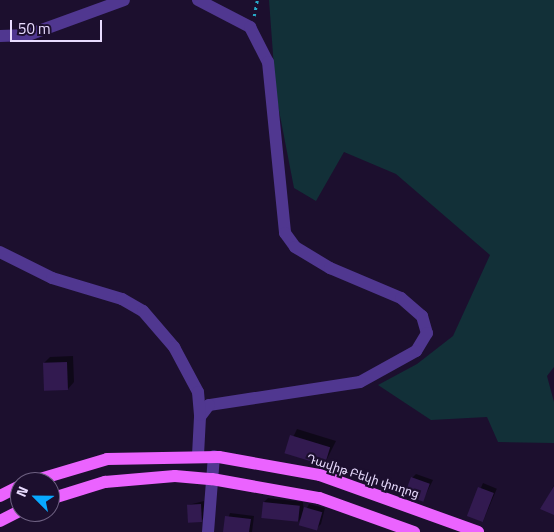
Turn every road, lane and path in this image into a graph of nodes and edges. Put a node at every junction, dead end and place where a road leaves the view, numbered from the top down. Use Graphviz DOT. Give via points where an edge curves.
graph roads {
  1 [pos="124,0"];
  2 [pos="198,0"];
  3 [pos="0,36"];
  4 [pos="0,252"];
  5 [pos="200,417"];
  6 [pos="198,455"];
  7 [pos="214,456"];
  8 [pos="60,473"];
  9 [pos="212,479"];
  10 [pos="60,496"];
  11 [pos="208,532"];
  12 [pos="414,532"];
  13 [pos="478,532"];
  1 -- 3 [label="street" via="28,35"];
  2 -- 5 [label="street" via="250,27 268,62 284,233 295,247 330,268 401,298 422,316 427,333 416,351 360,382 214,402"];
  4 -- 5 [label="street" via="52,278 122,299 143,312 174,347 198,392"];
  5 -- 6 [label="street"];
  6 -- 7 [label="main road, Դավիթ Բեկի փողոց"];
  6 -- 8 [label="main road, Դավիթ Բեկի փողոց" via="107,459"];
  7 -- 9 [label="street"];
  7 -- 13 [label="main road, Դավիթ Բեկի փողոց" via="320,475"];
  9 -- 10 [label="main road" via="105,482"];
  9 -- 11 [label="street"];
  9 -- 12 [label="main road" via="319,498"];
}
